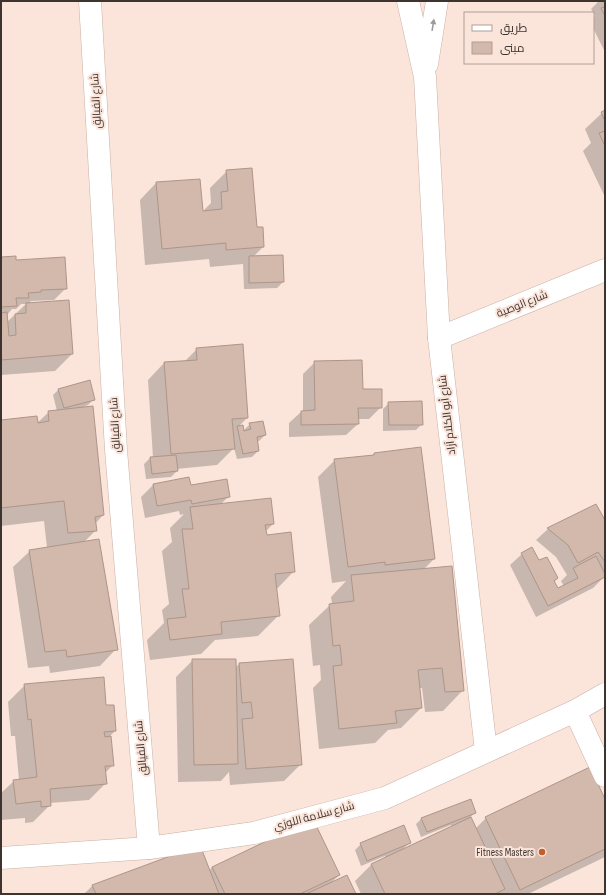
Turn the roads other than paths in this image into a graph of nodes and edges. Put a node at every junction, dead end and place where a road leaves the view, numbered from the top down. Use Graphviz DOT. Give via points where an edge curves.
graph roads {
  1 [pos="90,1"];
  2 [pos="408,1"];
  3 [pos="436,1"];
  4 [pos="425,77"];
  5 [pos="605,270"];
  6 [pos="439,338"];
  7 [pos="605,694"];
  8 [pos="575,711"];
  9 [pos="486,751"];
  10 [pos="605,776"];
  11 [pos="149,848"];
  12 [pos="1,858"];
  1 -- 11 [label="street, شارع الفيالق" via="116,450"];
  2 -- 4 [label="street, شارع أبو الكلام آزاد"];
  4 -- 3 [label="street, شارع أبو الكلام آزاد, one-way"];
  4 -- 6 [label="street, شارع أبو الكلام آزاد"];
  5 -- 6 [label="street, شارع الوصية"];
  6 -- 9 [label="street, شارع أبو الكلام آزاد"];
  7 -- 8 [label="street, شارع سلامة اللوزي"];
  8 -- 9 [label="street, شارع سلامة اللوزي"];
  8 -- 10 [label="street"];
  9 -- 11 [label="street, شارع سلامة اللوزي" via="385,798 254,833"];
  11 -- 12 [label="street, شارع سلامة اللوزي"];
}
